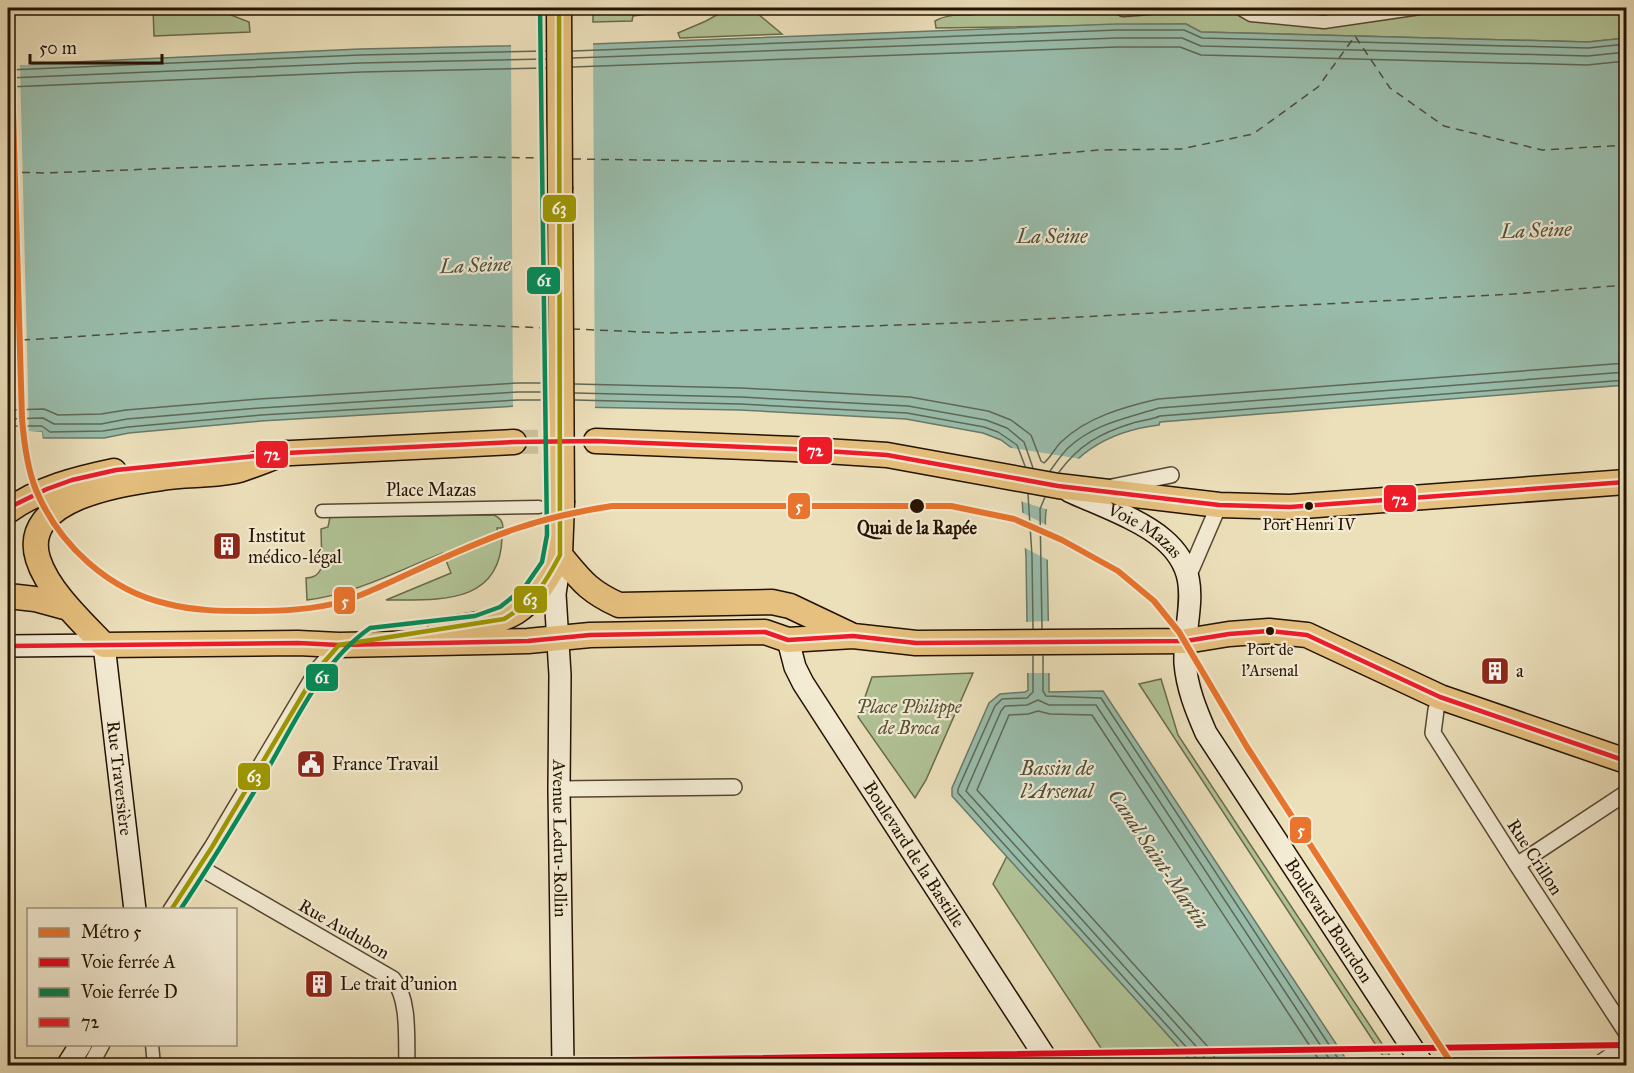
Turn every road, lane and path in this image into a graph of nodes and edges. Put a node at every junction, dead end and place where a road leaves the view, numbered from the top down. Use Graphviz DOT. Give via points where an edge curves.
graph roads {
  1 [pos="559,8"];
  2 [pos="1121,8"];
  3 [pos="1149,8"];
  4 [pos="1239,8"];
  5 [pos="1420,8"];
  6 [pos="596,441"];
  7 [pos="514,442"];
  8 [pos="286,453"];
  9 [pos="1171,476"];
  10 [pos="1626,482"];
  11 [pos="1101,498"];
  12 [pos="550,505"];
  13 [pos="1219,505"];
  14 [pos="9,509"];
  15 [pos="322,511"];
  16 [pos="560,555"];
  17 [pos="1188,577"];
  18 [pos="8,596"];
  19 [pos="68,608"];
  20 [pos="853,636"];
  21 [pos="558,638"];
  22 [pos="788,640"];
  23 [pos="1186,641"];
  24 [pos="104,645"];
  25 [pos="339,645"];
  26 [pos="8,646"];
  27 [pos="1440,698"];
  28 [pos="1626,761"];
  29 [pos="734,787"];
  30 [pos="559,789"];
  31 [pos="1626,793"];
  32 [pos="1517,866"];
  33 [pos="199,867"];
  34 [pos="135,908"];
  35 [pos="172,908"];
  36 [pos="1626,1032"];
  37 [pos="1626,1045"];
  38 [pos="80,1046"];
  39 [pos="101,1046"];
  40 [pos="152,1046"];
  41 [pos="1044,1063"];
  42 [pos="67,1065"];
  43 [pos="90,1065"];
  44 [pos="154,1065"];
  45 [pos="407,1065"];
  46 [pos="563,1065"];
  47 [pos="1424,1065"];
  48 [pos="1596,1065"];
  1 -- 12 [label="main road, bridge"];
  2 -- 3 [label="street"];
  4 -- 5 [label="street" via="1251,15 1324,22"];
  6 -- 11 [label="main road" via="887,455 1021,478"];
  7 -- 8 [label="main road"];
  8 -- 14 [label="main road" via="116,470 47,489"];
  8 -- 19 [label="main road" via="238,470 162,478 92,492 57,509 40,528 37,556"];
  9 -- 11 [label="street"];
  10 -- 13 [label="main road" via="1290,507"];
  11 -- 13 [label="main road"];
  11 -- 17 [label="main road, Voie Mazas" via="1162,538 1176,551"];
  12 -- 15 [label="street, Place Mazas"];
  12 -- 16 [label="main road"];
  13 -- 17 [label="street"];
  16 -- 20 [label="main road" via="592,591 619,605 772,602 790,606"];
  16 -- 21 [label="main road, Avenue Ledru-Rollin" via="555,594"];
  16 -- 25 [label="main road" via="527,605 504,619"];
  17 -- 23 [label="main road, Voie Mazas" via="1191,600"];
  18 -- 19 [label="main road"];
  19 -- 24 [label="main road"];
  20 -- 22 [label="main road"];
  20 -- 23 [label="main road" via="916,643"];
  21 -- 22 [label="main road" via="765,632"];
  21 -- 25 [label="main road"];
  21 -- 30 [label="main road, Avenue Ledru-Rollin"];
  22 -- 41 [label="main road, Boulevard de la Bastille" via="803,683"];
  23 -- 27 [label="main road" via="1269,631 1307,635"];
  23 -- 47 [label="main road, Boulevard Bourdon" via="1187,678 1206,733"];
  24 -- 25 [label="main road"];
  24 -- 26 [label="main road"];
  24 -- 34 [label="main road, Rue Traversière"];
  25 -- 33 [label="street" via="318,669"];
  27 -- 28 [label="main road"];
  27 -- 32 [label="street, Rue Crillon" via="1433,734"];
  29 -- 30 [label="street"];
  30 -- 46 [label="main road, Avenue Ledru-Rollin"];
  31 -- 32 [label="street"];
  32 -- 36 [label="street, Rue Crillon"];
  33 -- 35 [label="street"];
  33 -- 45 [label="street, Rue Audubon" via="393,980 404,1001"];
  37 -- 48 [label="street"];
  38 -- 42 [label="main road"];
  39 -- 43 [label="street"];
  40 -- 44 [label="street"];
}
